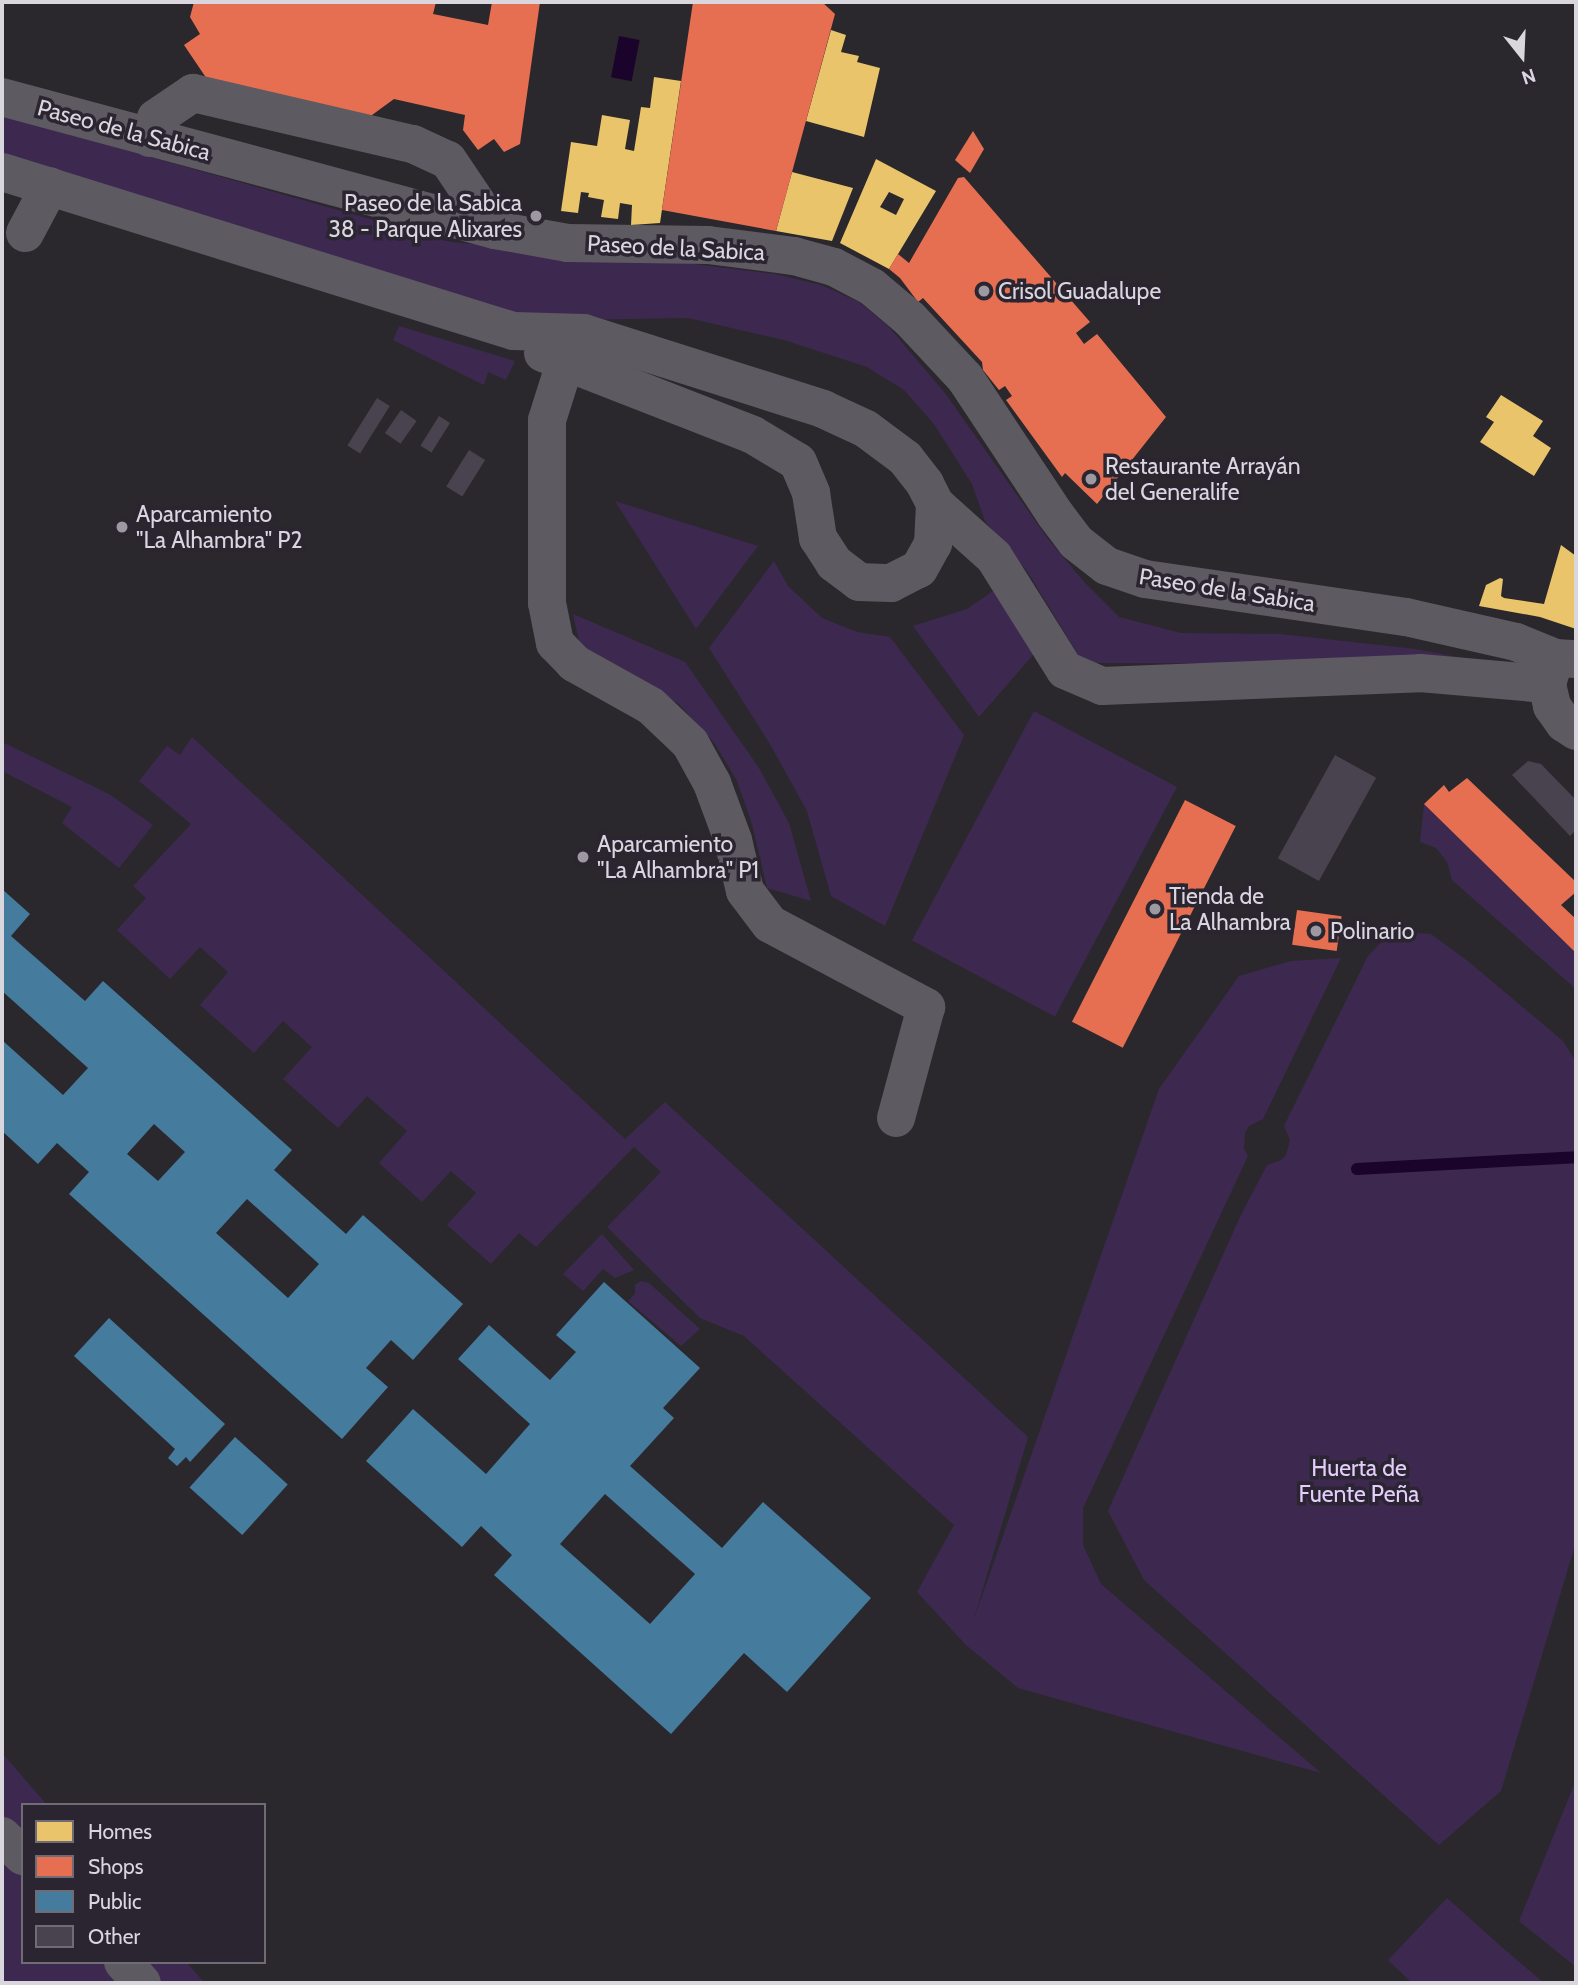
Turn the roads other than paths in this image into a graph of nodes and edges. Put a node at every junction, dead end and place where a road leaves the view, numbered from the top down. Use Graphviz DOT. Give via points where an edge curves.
graph roads {
  1 [pos="2,97"];
  2 [pos="150,138"];
  3 [pos="2,172"];
  4 [pos="50,187"];
  5 [pos="495,230"];
  6 [pos="25,233"];
  7 [pos="513,331"];
  8 [pos="565,363"];
  9 [pos="935,504"];
  10 [pos="1564,671"];
  11 [pos="1576,731"];
  12 [pos="896,1118"];
  13 [pos="2,1836"];
  14 [pos="21,1854"];
  15 [pos="125,1964"];
  16 [pos="142,1983"];
  1 -- 2 [label="street, Paseo de la Sabica"];
  2 -- 5 [label="street, Paseo de la Sabica"];
  2 -- 5 [label="street" via="156,118 193,93 413,144 448,160"];
  3 -- 4 [label="street"];
  4 -- 6 [label="street"];
  4 -- 7 [label="street"];
  5 -- 10 [label="street, Paseo de la Sabica" via="568,243 708,245 794,256 834,267 872,287 965,378 1076,542 1107,566 1145,579 1429,622 1516,642"];
  7 -- 8 [label="street"];
  7 -- 9 [label="street" via="584,333 823,409 866,429 905,458"];
  8 -- 9 [label="street" via="753,435 798,463 811,493 818,538 834,563 859,582 891,583 919,569 933,544"];
  8 -- 12 [label="street" via="547,420 547,603 555,643 574,663 651,706 690,743 712,783 745,891 770,924 926,1007"];
  9 -- 10 [label="street" via="994,557 1065,670 1102,686"];
  10 -- 11 [label="street" via="1552,706"];
  13 -- 14 [label="street"];
  15 -- 16 [label="street"];
}
